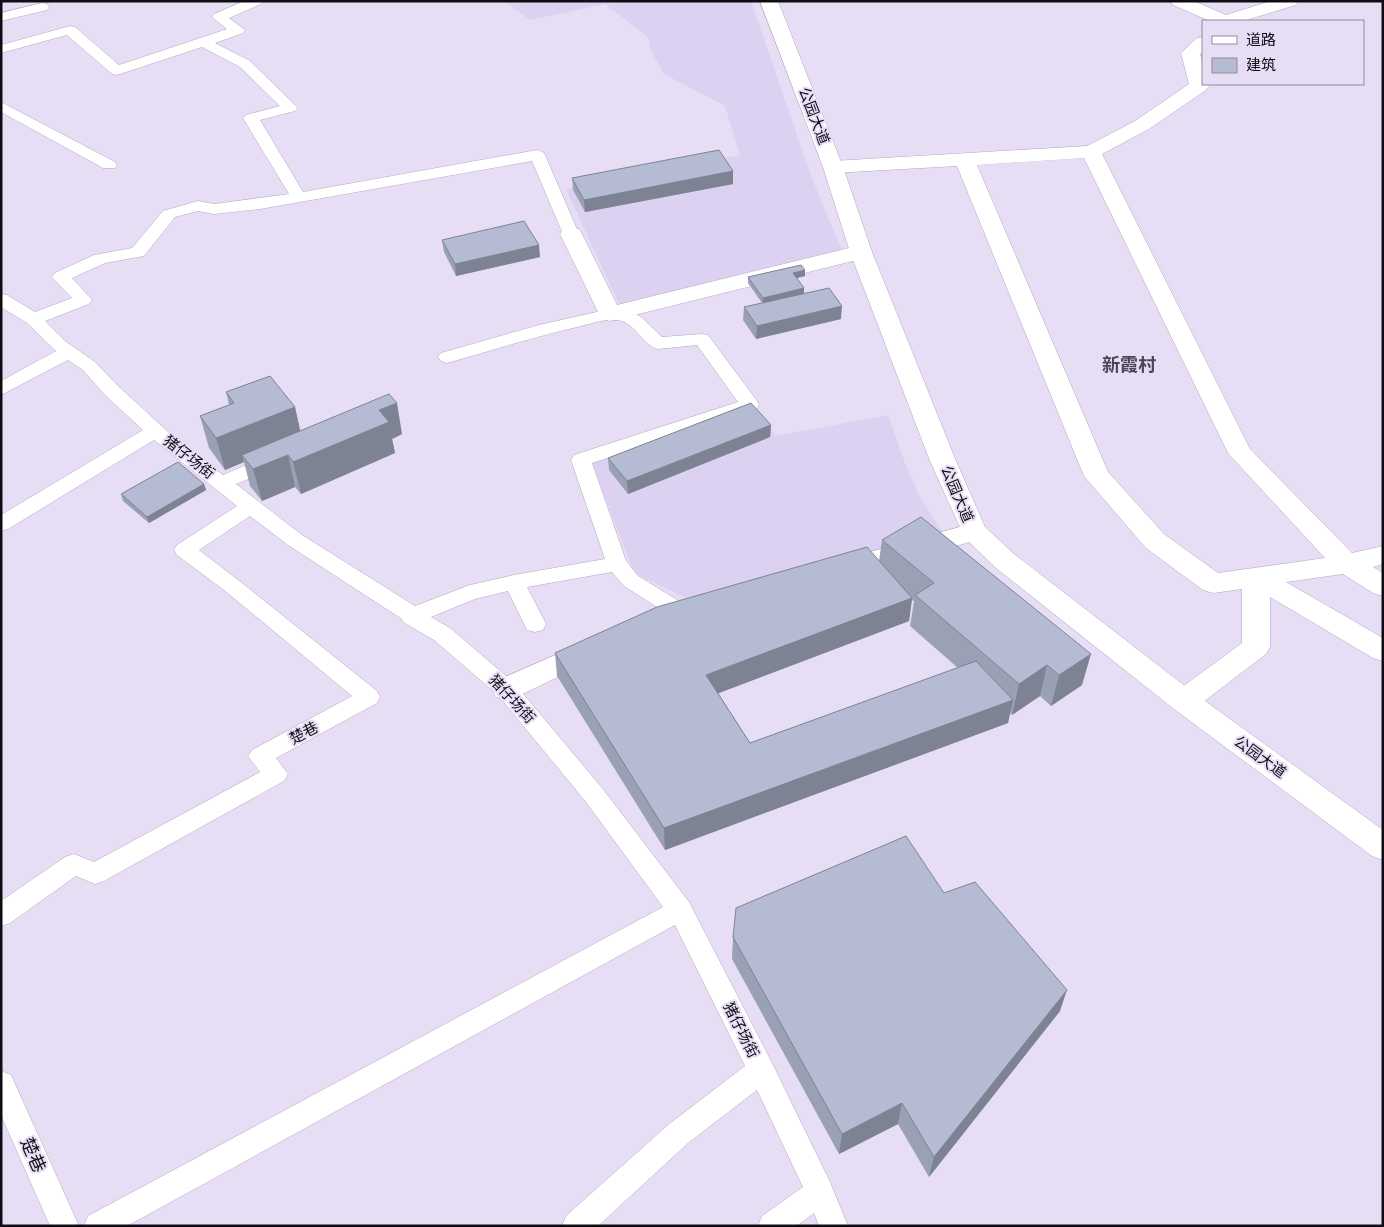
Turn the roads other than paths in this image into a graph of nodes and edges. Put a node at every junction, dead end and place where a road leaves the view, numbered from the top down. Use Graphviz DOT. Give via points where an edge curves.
graph roads {
  1 [pos="256,1"];
  2 [pos="769,1"];
  3 [pos="1179,1"];
  4 [pos="1290,1"];
  5 [pos="42,7"];
  6 [pos="1,18"];
  7 [pos="1222,20"];
  8 [pos="1227,20"];
  9 [pos="203,42"];
  10 [pos="1202,43"];
  11 [pos="1,49"];
  12 [pos="1,106"];
  13 [pos="1091,152"];
  14 [pos="965,160"];
  15 [pos="109,165"];
  16 [pos="833,167"];
  17 [pos="298,196"];
  18 [pos="571,234"];
  19 [pos="861,252"];
  20 [pos="1,299"];
  21 [pos="610,314"];
  22 [pos="33,319"];
  23 [pos="69,352"];
  24 [pos="448,357"];
  25 [pos="1,389"];
  26 [pos="156,431"];
  27 [pos="293,454"];
  28 [pos="222,483"];
  29 [pos="251,506"];
  30 [pos="1,524"];
  31 [pos="974,532"];
  32 [pos="1383,555"];
  33 [pos="617,564"];
  34 [pos="1347,564"];
  35 [pos="815,577"];
  36 [pos="1256,577"];
  37 [pos="514,582"];
  38 [pos="1383,586"];
  39 [pos="712,606"];
  40 [pos="684,614"];
  41 [pos="411,616"];
  42 [pos="535,624"];
  43 [pos="648,624"];
  44 [pos="612,640"];
  45 [pos="1383,651"];
  46 [pos="506,689"];
  47 [pos="1184,701"];
  48 [pos="1383,847"];
  49 [pos="680,910"];
  50 [pos="1,915"];
  51 [pos="761,1070"];
  52 [pos="1,1084"];
  53 [pos="820,1192"];
  54 [pos="65,1226"];
  55 [pos="98,1226"];
  56 [pos="576,1226"];
  57 [pos="772,1226"];
  58 [pos="834,1226"];
  1 -- 9 [label="lane" via="219,17 238,30"];
  2 -- 16 [label="street, 公园大道"];
  3 -- 7 [label="street"];
  4 -- 8 [label="street"];
  5 -- 6 [label="lane"];
  9 -- 11 [label="lane" via="117,71 70,30"];
  9 -- 17 [label="lane" via="245,64 290,108 251,118"];
  10 -- 13 [label="street" via="1190,53 1199,86 1142,125"];
  12 -- 15 [label="lane"];
  13 -- 14 [label="street"];
  13 -- 34 [label="street" via="1240,453"];
  14 -- 16 [label="street"];
  14 -- 36 [label="street" via="1097,476 1155,541 1213,583"];
  16 -- 19 [label="street, 公园大道"];
  17 -- 18 [label="lane" via="537,155"];
  17 -- 22 [label="lane" via="214,209 198,206 169,214 138,252 100,259 61,277 83,300"];
  18 -- 21 [label="street"];
  19 -- 21 [label="street"];
  19 -- 31 [label="street, 公园大道"];
  20 -- 22 [label="lane, 猪仔场街"];
  21 -- 24 [label="lane"];
  21 -- 33 [label="lane" via="635,321 658,343 702,338 750,405 581,460"];
  22 -- 23 [label="lane, 猪仔场街"];
  23 -- 25 [label="lane"];
  23 -- 26 [label="lane, 猪仔场街" via="89,366 110,390"];
  26 -- 28 [label="lane, 猪仔场街"];
  26 -- 30 [label="lane"];
  27 -- 28 [label="lane"];
  28 -- 29 [label="lane, 猪仔场街"];
  29 -- 41 [label="lane, 猪仔场街" via="295,540"];
  29 -- 50 [label="lane, 楚巷" via="184,550 369,697 260,756 276,774 94,874 74,864"];
  31 -- 35 [label="street"];
  31 -- 47 [label="street, 公园大道" via="1005,561"];
  32 -- 34 [label="street"];
  33 -- 37 [label="lane"];
  33 -- 40 [label="lane" via="631,581"];
  34 -- 36 [label="street"];
  34 -- 38 [label="street"];
  36 -- 45 [label="street"];
  36 -- 47 [label="street" via="1256,647"];
  37 -- 41 [label="lane" via="470,593"];
  37 -- 42 [label="lane"];
  39 -- 40 [label="street"];
  40 -- 43 [label="street"];
  41 -- 46 [label="lane, 猪仔场街" via="442,634"];
  44 -- 46 [label="street"];
  46 -- 49 [label="lane, 猪仔场街" via="594,795"];
  47 -- 48 [label="street, 公园大道"];
  49 -- 51 [label="lane, 猪仔场街"];
  49 -- 55 [label="lane"];
  51 -- 53 [label="lane, 猪仔场街"];
  51 -- 56 [label="lane" via="678,1134"];
  52 -- 54 [label="lane, 楚巷"];
  53 -- 57 [label="lane"];
  53 -- 58 [label="lane, 猪仔场街"];
}
